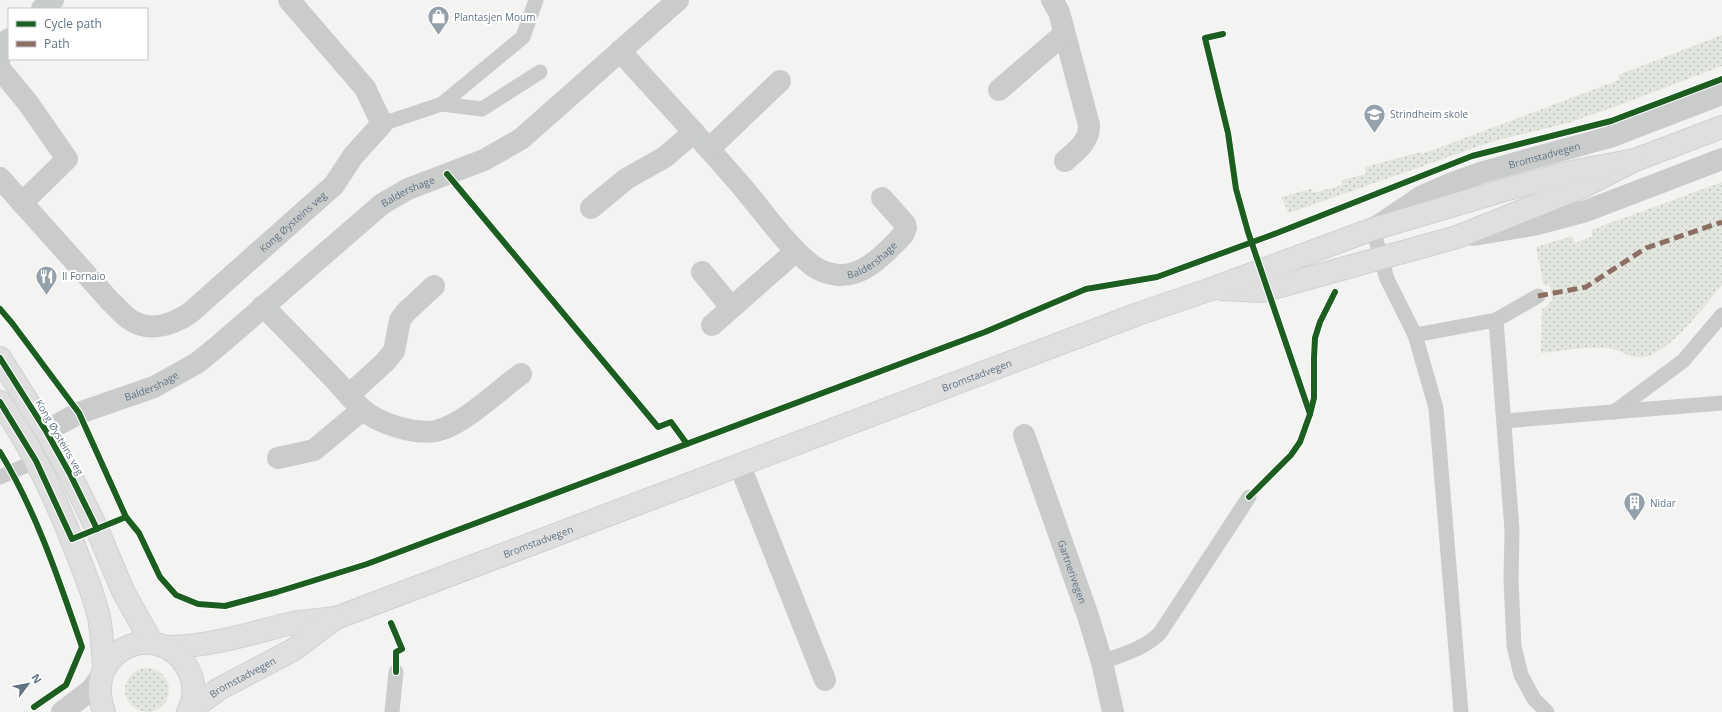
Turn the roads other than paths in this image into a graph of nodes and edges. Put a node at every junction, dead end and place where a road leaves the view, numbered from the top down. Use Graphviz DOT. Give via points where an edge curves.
graph roads {
  1 [pos="52,0"];
  2 [pos="289,0"];
  3 [pos="536,0"];
  4 [pos="678,0"];
  5 [pos="1052,0"];
  6 [pos="43,8"];
  7 [pos="1064,34"];
  8 [pos="8,40"];
  9 [pos="620,51"];
  10 [pos="0,58"];
  11 [pos="0,69"];
  12 [pos="540,72"];
  13 [pos="780,81"];
  14 [pos="999,90"];
  15 [pos="1722,94"];
  16 [pos="442,104"];
  17 [pos="382,124"];
  18 [pos="1722,127"];
  19 [pos="694,132"];
  20 [pos="709,149"];
  21 [pos="1722,159"];
  22 [pos="1635,160"];
  23 [pos="1066,161"];
  24 [pos="0,178"];
  25 [pos="882,198"];
  26 [pos="22,203"];
  27 [pos="591,208"];
  28 [pos="1373,229"];
  29 [pos="1457,237"];
  30 [pos="796,251"];
  31 [pos="1382,258"];
  32 [pos="702,272"];
  33 [pos="434,286"];
  34 [pos="1214,288"];
  35 [pos="1538,296"];
  36 [pos="263,306"];
  37 [pos="731,307"];
  38 [pos="1722,315"];
  39 [pos="1496,320"];
  40 [pos="712,325"];
  41 [pos="1415,335"];
  42 [pos="0,358"];
  43 [pos="521,374"];
  44 [pos="0,402"];
  45 [pos="356,402"];
  46 [pos="1722,404"];
  47 [pos="1614,412"];
  48 [pos="1504,421"];
  49 [pos="46,431"];
  50 [pos="1024,435"];
  51 [pos="278,458"];
  52 [pos="36,461"];
  53 [pos="740,466"];
  54 [pos="0,477"];
  55 [pos="1249,497"];
  56 [pos="336,618"];
  57 [pos="159,645"];
  58 [pos="1102,662"];
  59 [pos="396,672"];
  60 [pos="102,673"];
  61 [pos="825,680"];
  62 [pos="189,711"];
  63 [pos="62,712"];
  64 [pos="104,712"];
  65 [pos="392,712"];
  66 [pos="1113,712"];
  67 [pos="1461,712"];
  68 [pos="1547,712"];
  1 -- 6 [label="street"];
  2 -- 17 [label="street" via="365,88"];
  3 -- 16 [label="lane" via="523,37"];
  4 -- 9 [label="street, Baldershage"];
  5 -- 7 [label="street" via="1059,12"];
  7 -- 14 [label="street"];
  7 -- 23 [label="street" via="1090,133 1081,147"];
  8 -- 10 [label="street" via="2,45"];
  9 -- 19 [label="street, Baldershage"];
  9 -- 36 [label="street, Baldershage" via="521,139 484,160 408,189 382,204"];
  11 -- 26 [label="street" via="28,103 67,159"];
  12 -- 16 [label="lane" via="482,109"];
  13 -- 20 [label="street"];
  15 -- 28 [label="street, Bromstadvegen" via="1610,137 1452,183 1422,196"];
  16 -- 17 [label="lane"];
  17 -- 26 [label="street, Kong Øysteins veg" via="353,156 334,185 190,312 167,325 155,327 130,320"];
  18 -- 22 [label="main road, Bromstadvegen"];
  19 -- 20 [label="street, Baldershage"];
  19 -- 27 [label="street" via="665,158 626,179"];
  20 -- 30 [label="street, Baldershage"];
  21 -- 29 [label="street, Bromstadvegen" via="1586,211 1533,225"];
  22 -- 28 [label="main road, Bromstadvegen" via="1571,172"];
  22 -- 29 [label="main road, Bromstadvegen" via="1582,188"];
  24 -- 26 [label="street, Kong Øysteins veg"];
  25 -- 30 [label="street, Baldershage" via="906,228 903,235 870,266 855,273 828,274 814,267"];
  28 -- 31 [label="lane"];
  28 -- 34 [label="main road, Bromstadvegen"];
  29 -- 31 [label="main road, Bromstadvegen"];
  30 -- 37 [label="street"];
  31 -- 34 [label="main road, Bromstadvegen" via="1262,291"];
  31 -- 41 [label="lane" via="1387,279"];
  32 -- 37 [label="street"];
  33 -- 45 [label="street" via="400,320 394,351"];
  34 -- 53 [label="main road, Bromstadvegen" via="1131,317"];
  35 -- 39 [label="lane"];
  36 -- 45 [label="street"];
  36 -- 49 [label="street, Baldershage" via="197,363 175,376 154,387 79,413"];
  37 -- 40 [label="street"];
  38 -- 47 [label="lane" via="1683,362"];
  39 -- 41 [label="lane"];
  39 -- 48 [label="lane"];
  41 -- 67 [label="lane" via="1436,408"];
  42 -- 49 [label="main road, Kong Øysteins veg"];
  43 -- 45 [label="street" via="468,415 452,425 435,431 402,428 384,422"];
  44 -- 52 [label="main road"];
  45 -- 51 [label="street" via="314,450"];
  46 -- 47 [label="lane"];
  47 -- 48 [label="lane"];
  48 -- 68 [label="lane" via="1512,530 1514,646 1521,676 1534,699"];
  49 -- 57 [label="main road, Kong Øysteins veg" via="97,529 123,591"];
  50 -- 58 [label="street, Gartnerivegen"];
  52 -- 54 [label="lane"];
  52 -- 60 [label="main road" via="69,532 92,591 102,637"];
  53 -- 56 [label="main road, Bromstadvegen"];
  53 -- 61 [label="street"];
  55 -- 58 [label="lane" via="1160,633 1141,648"];
  56 -- 57 [label="main road, Bromstadvegen" via="285,625 248,636 206,644 185,647"];
  56 -- 62 [label="main road, Bromstadvegen" via="292,650 220,689"];
  57 -- 60 [label="main road, Bromstadvegen" via="138,643 124,648 113,656"];
  57 -- 62 [label="main road" via="178,655 188,667 193,681"];
  58 -- 66 [label="street, Gartnerivegen"];
  59 -- 65 [label="lane"];
  60 -- 63 [label="street" via="91,690"];
  60 -- 64 [label="main road" via="98,690"];
}
